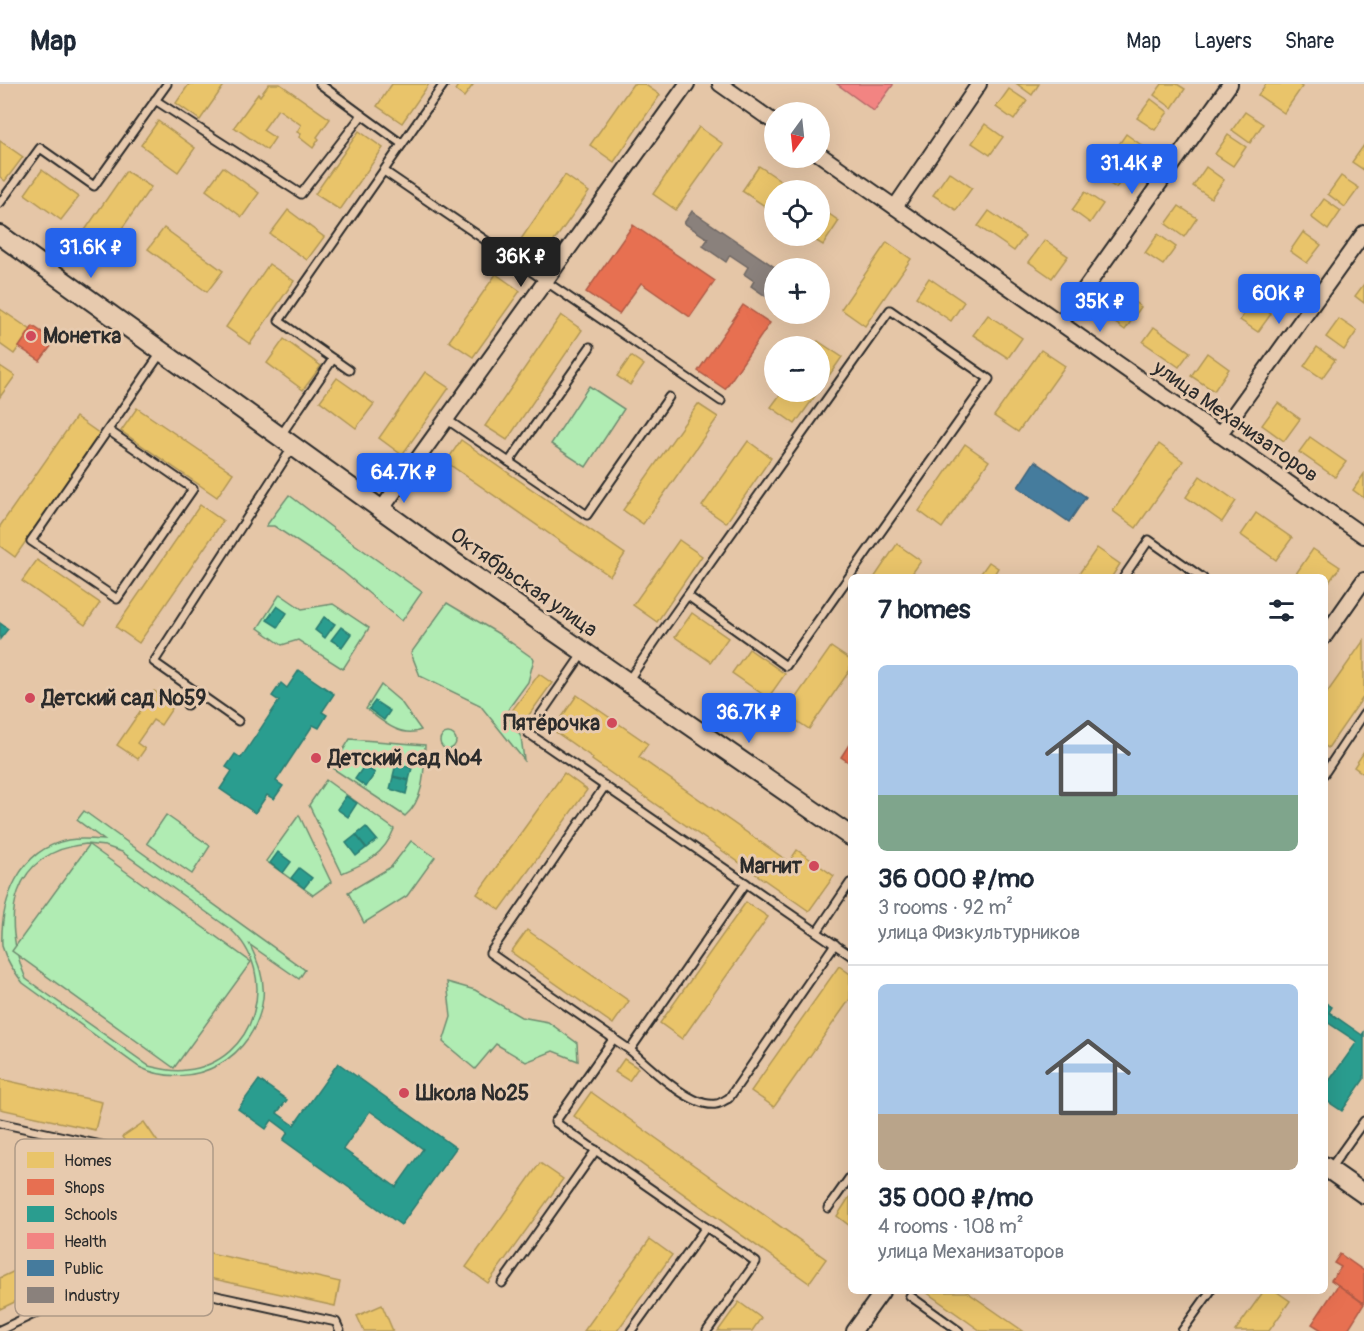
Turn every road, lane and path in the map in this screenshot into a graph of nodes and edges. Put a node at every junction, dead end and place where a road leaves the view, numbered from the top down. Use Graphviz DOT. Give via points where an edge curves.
graph roads {
  1 [pos="167,84"];
  2 [pos="320,84"];
  3 [pos="444,84"];
  4 [pos="687,84"];
  5 [pos="720,84"];
  6 [pos="979,84"];
  7 [pos="1230,84"];
  8 [pos="155,100"];
  9 [pos="362,115"];
  10 [pos="764,115"];
  11 [pos="402,144"];
  12 [pos="830,162"];
  13 [pos="384,171"];
  14 [pos="0,203"];
  15 [pos="895,207"];
  16 [pos="1364,233"];
  17 [pos="0,235"];
  18 [pos="545,281"];
  19 [pos="1060,324"];
  20 [pos="590,347"];
  21 [pos="162,352"];
  22 [pos="333,359"];
  23 [pos="349,370"];
  24 [pos="669,397"];
  25 [pos="721,401"];
  26 [pos="446,419"];
  27 [pos="108,430"];
  28 [pos="1220,435"];
  29 [pos="287,442"];
  30 [pos="509,462"];
  31 [pos="381,510"];
  32 [pos="1364,536"];
  33 [pos="851,574"];
  34 [pos="1126,574"];
  35 [pos="1197,574"];
  36 [pos="848,578"];
  37 [pos="1364,580"];
  38 [pos="688,596"];
  39 [pos="1328,631"];
  40 [pos="585,651"];
  41 [pos="628,681"];
  42 [pos="196,692"];
  43 [pos="187,705"];
  44 [pos="1364,714"];
  45 [pos="238,721"];
  46 [pos="1361,726"];
  47 [pos="1328,769"];
  48 [pos="605,786"];
  49 [pos="848,835"];
  50 [pos="746,883"];
  51 [pos="848,886"];
  52 [pos="817,932"];
  53 [pos="835,944"];
  54 [pos="848,954"];
  55 [pos="614,1038"];
  56 [pos="630,1050"];
  57 [pos="1364,1120"];
  58 [pos="0,1123"];
  59 [pos="74,1139"];
  60 [pos="596,1150"];
  61 [pos="1328,1165"];
  62 [pos="1328,1169"];
  63 [pos="848,1180"];
  64 [pos="1364,1194"];
  65 [pos="828,1208"];
  66 [pos="706,1227"];
  67 [pos="502,1283"];
  68 [pos="881,1294"];
  69 [pos="1209,1294"];
  70 [pos="213,1295"];
  71 [pos="910,1296"];
  72 [pos="30,1316"];
  73 [pos="0,1330"];
  74 [pos="340,1331"];
  75 [pos="631,1331"];
  76 [pos="706,1331"];
  77 [pos="854,1331"];
  78 [pos="959,1331"];
  79 [pos="1182,1331"];
  1 -- 8 [label="lane"];
  2 -- 9 [label="lane"];
  3 -- 11 [label="lane"];
  4 -- 18 [label="street"];
  5 -- 10 [label="street"];
  6 -- 15 [label="street"];
  7 -- 19 [label="street"];
  8 -- 9 [label="lane" via="301,194"];
  8 -- 14 [label="lane" via="94,186 40,148"];
  9 -- 11 [label="lane"];
  11 -- 13 [label="lane"];
  12 -- 15 [label="street, улица Механизаторов"];
  13 -- 18 [label="lane"];
  13 -- 22 [label="lane" via="279,321"];
  15 -- 19 [label="street, улица Механизаторов"];
  16 -- 28 [label="street"];
  17 -- 21 [label="main road, Октябрьская улица"];
  18 -- 25 [label="lane"];
  18 -- 26 [label="street"];
  19 -- 28 [label="street, улица Механизаторов"];
  20 -- 30 [label="lane"];
  21 -- 27 [label="lane"];
  21 -- 29 [label="main road, Октябрьская улица"];
  22 -- 23 [label="lane"];
  22 -- 29 [label="lane"];
  24 -- 30 [label="lane" via="586,514"];
  26 -- 30 [label="lane"];
  26 -- 31 [label="street"];
  27 -- 27 [label="lane" via="193,489 117,599 31,541"];
  28 -- 32 [label="street, улица Механизаторов"];
  29 -- 31 [label="main road, Октябрьская улица"];
  29 -- 42 [label="lane" via="154,662"];
  31 -- 40 [label="main road, Октябрьская улица"];
  33 -- 38 [label="lane" via="988,379 890,310"];
  34 -- 35 [label="lane" via="1149,540"];
  36 -- 38 [label="lane" via="786,666"];
  37 -- 39 [label="street"];
  38 -- 41 [label="lane"];
  40 -- 41 [label="main road, Октябрьская улица"];
  40 -- 48 [label="lane" via="528,733"];
  41 -- 49 [label="main road, Октябрьская улица"];
  42 -- 43 [label="lane"];
  42 -- 45 [label="lane"];
  44 -- 46 [label="lane"];
  46 -- 47 [label="lane"];
  48 -- 50 [label="lane"];
  48 -- 55 [label="lane" via="490,953"];
  50 -- 52 [label="lane"];
  50 -- 56 [label="lane"];
  51 -- 52 [label="lane"];
  52 -- 53 [label="lane"];
  53 -- 54 [label="lane"];
  53 -- 56 [label="lane" via="729,1098 716,1104 697,1102"];
  55 -- 56 [label="lane"];
  55 -- 60 [label="lane" via="555,1122"];
  57 -- 61 [label="lane"];
  58 -- 59 [label="lane"];
  60 -- 66 [label="lane"];
  60 -- 67 [label="lane"];
  62 -- 64 [label="main road"];
  63 -- 65 [label="lane"];
  66 -- 75 [label="lane"];
  66 -- 76 [label="lane" via="756,1262"];
  68 -- 77 [label="street"];
  69 -- 79 [label="lane"];
  70 -- 74 [label="lane" via="336,1322"];
  71 -- 78 [label="lane"];
  72 -- 73 [label="lane"];
}
